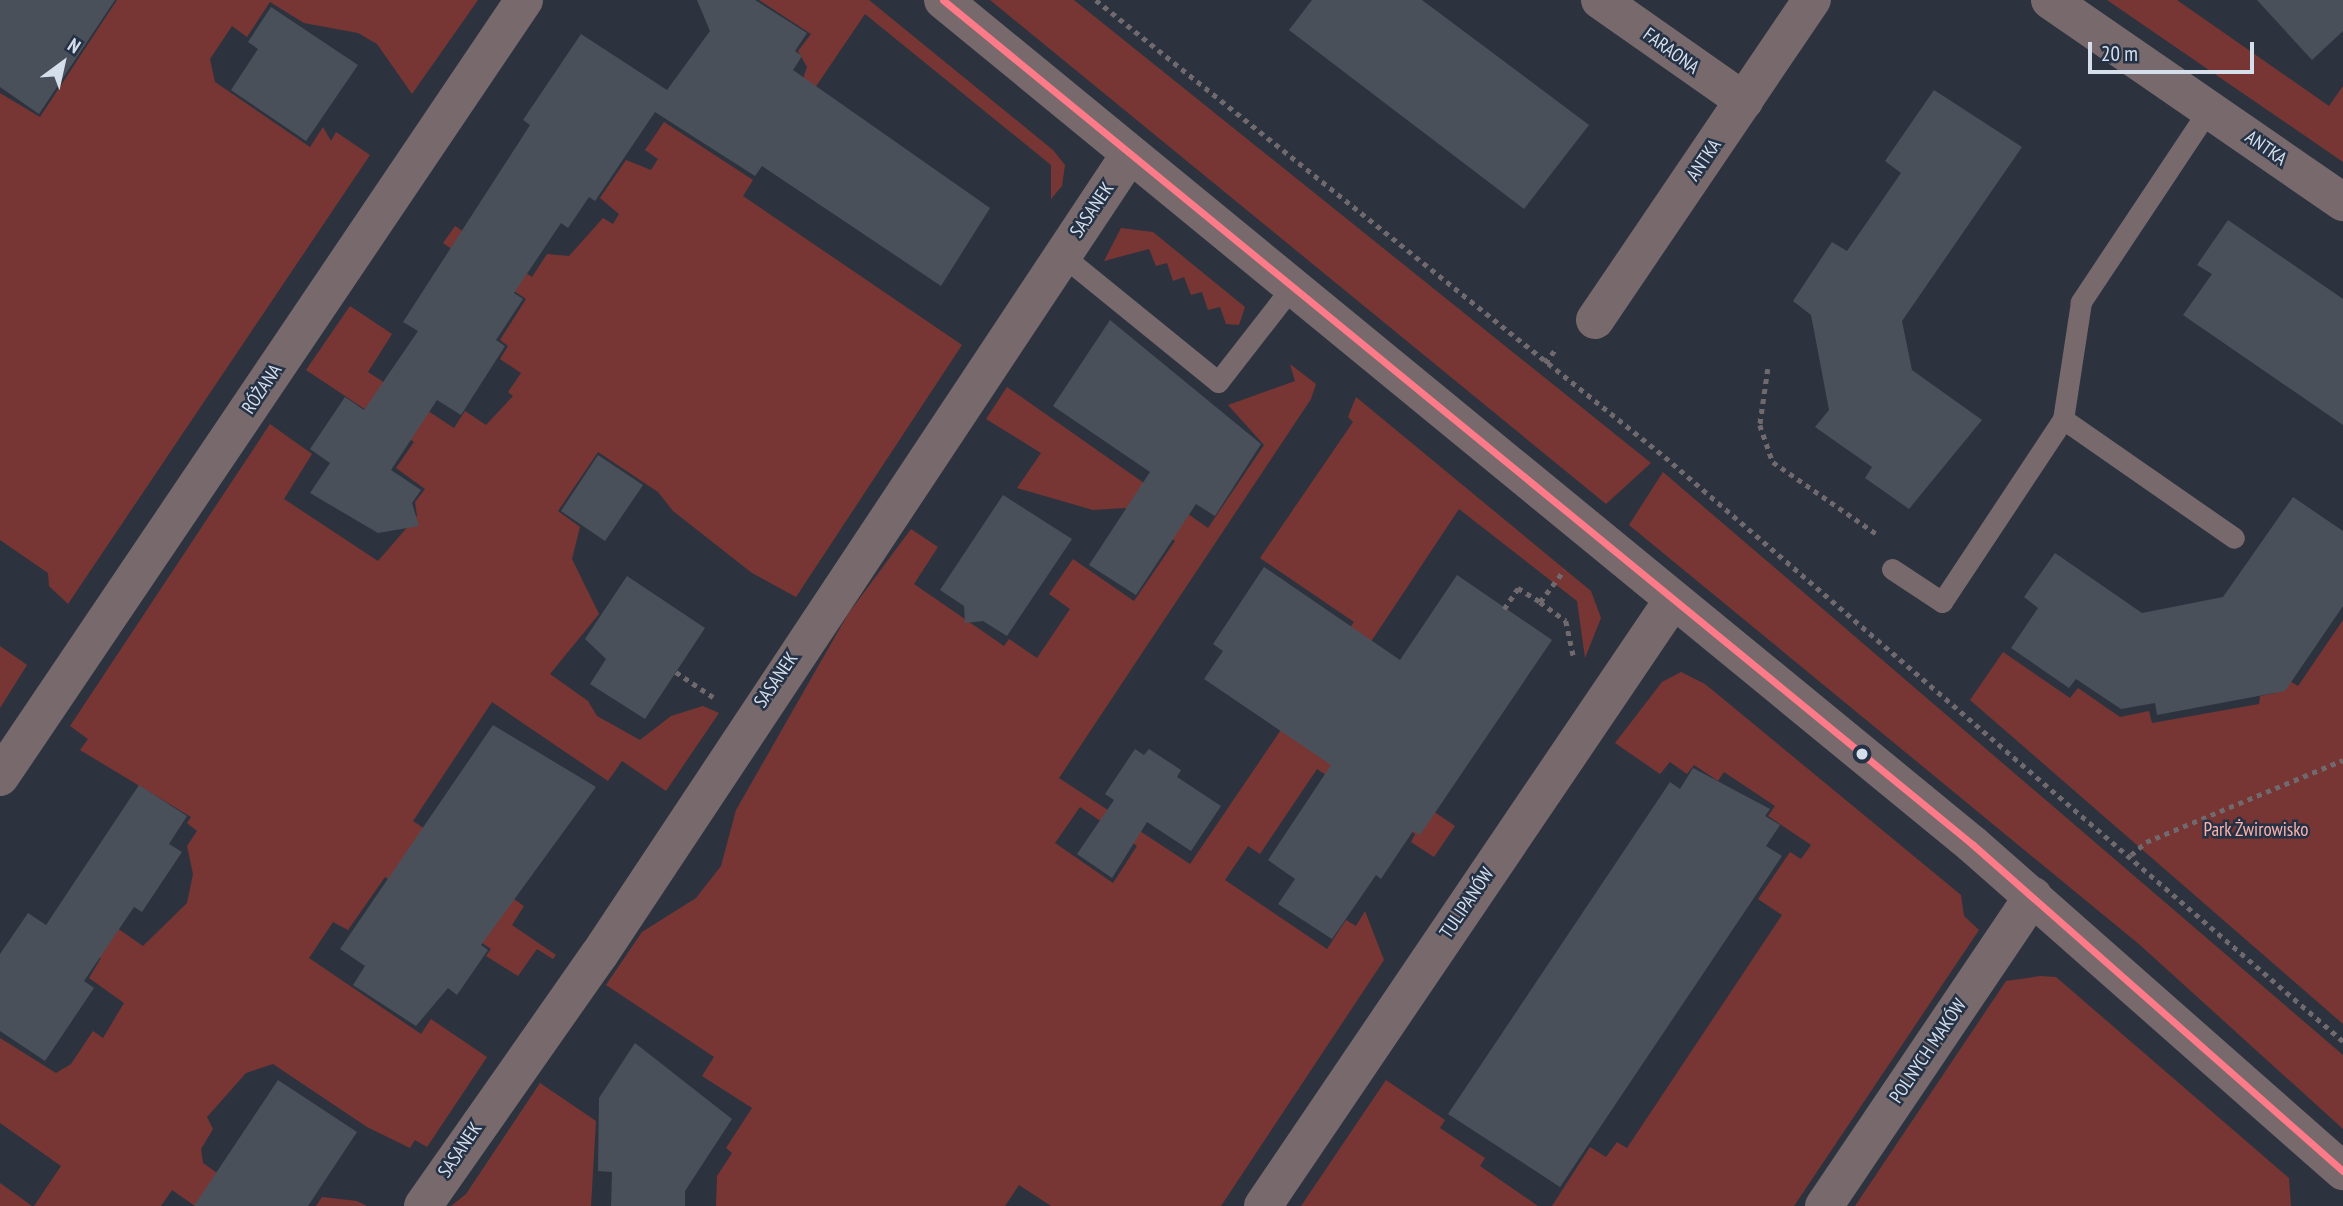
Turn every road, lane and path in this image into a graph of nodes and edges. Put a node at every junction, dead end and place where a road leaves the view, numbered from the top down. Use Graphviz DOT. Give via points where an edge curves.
graph roads {
  1 [pos="524,0"];
  2 [pos="943,0"];
  3 [pos="1096,0"];
  4 [pos="1600,0"];
  5 [pos="1812,0"];
  6 [pos="2050,0"];
  7 [pos="1744,101"];
  8 [pos="2209,109"];
  9 [pos="1130,153"];
  10 [pos="2343,202"];
  11 [pos="1062,256"];
  12 [pos="1292,287"];
  13 [pos="1595,320"];
  14 [pos="1769,369"];
  15 [pos="2063,419"];
  16 [pos="2234,538"];
  17 [pos="1885,540"];
  18 [pos="1564,569"];
  19 [pos="1892,569"];
  20 [pos="1673,600"];
  21 [pos="1540,603"];
  22 [pos="1504,609"];
  23 [pos="1581,664"];
  24 [pos="676,672"];
  25 [pos="692,682"];
  26 [pos="2343,760"];
  27 [pos="0,777"];
  28 [pos="2131,855"];
  29 [pos="2033,896"];
  30 [pos="2343,1041"];
  31 [pos="2343,1171"];
  32 [pos="423,1206"];
  33 [pos="1263,1206"];
  34 [pos="1824,1206"];
  1 -- 27 [label="street, RÓŻANA"];
  2 -- 9 [label="street"];
  3 -- 28 [label="path" via="1665,457"];
  4 -- 7 [label="street, FARAONA"];
  5 -- 7 [label="street, ANTKA"];
  6 -- 8 [label="street, ANTKA"];
  7 -- 13 [label="street, ANTKA"];
  8 -- 10 [label="street, ANTKA"];
  8 -- 15 [label="lane" via="2081,302"];
  9 -- 11 [label="street, SASANEK"];
  9 -- 12 [label="street"];
  11 -- 12 [label="lane" via="1218,382"];
  11 -- 32 [label="street, SASANEK" via="599,955"];
  12 -- 20 [label="street"];
  14 -- 17 [label="path" via="1760,425 1773,462"];
  15 -- 16 [label="lane"];
  15 -- 19 [label="lane" via="1942,602"];
  18 -- 21 [label="path"];
  20 -- 29 [label="street"];
  20 -- 33 [label="street, TULIPANÓW"];
  21 -- 22 [label="path" via="1518,588"];
  21 -- 23 [label="path" via="1566,621"];
  24 -- 25 [label="path"];
  26 -- 28 [label="path" via="2146,842"];
  28 -- 30 [label="path"];
  29 -- 31 [label="street"];
  29 -- 34 [label="street, POLNYCH MAKÓW"];
}
